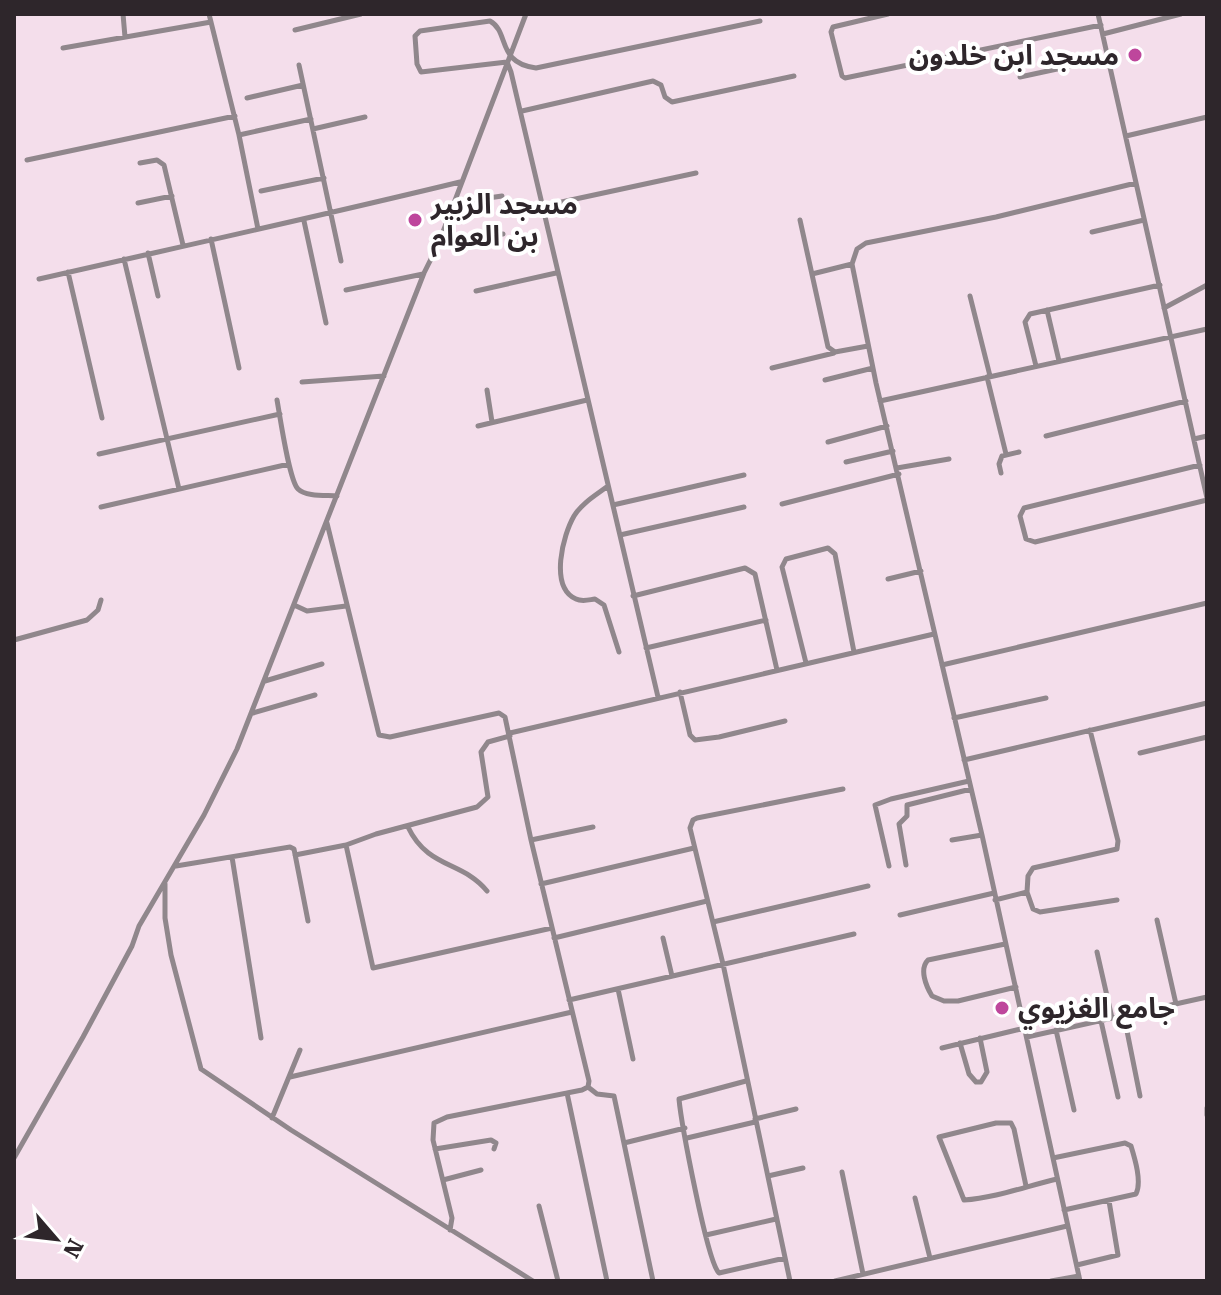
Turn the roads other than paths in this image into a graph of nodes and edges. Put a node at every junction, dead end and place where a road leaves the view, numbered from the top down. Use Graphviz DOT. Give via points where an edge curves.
graph roads {
  1 [pos="123,14"];
  2 [pos="209,14"];
  3 [pos="361,14"];
  4 [pos="526,14"];
  5 [pos="888,14"];
  6 [pos="1098,14"];
  7 [pos="1178,14"];
  8 [pos="760,21"];
  9 [pos="211,22"];
  10 [pos="1101,25"];
  11 [pos="295,30"];
  12 [pos="1103,34"];
  13 [pos="125,37"];
  14 [pos="63,48"];
  15 [pos="1108,58"];
  16 [pos="508,59"];
  17 [pos="299,65"];
  18 [pos="794,76"];
  19 [pos="1020,77"];
  20 [pos="303,85"];
  21 [pos="247,98"];
  22 [pos="522,111"];
  23 [pos="235,116"];
  24 [pos="365,117"];
  25 [pos="1207,117"];
  26 [pos="311,119"];
  27 [pos="313,129"];
  28 [pos="239,135"];
  29 [pos="1126,136"];
  30 [pos="27,160"];
  31 [pos="140,163"];
  32 [pos="696,173"];
  33 [pos="324,178"];
  34 [pos="461,182"];
  35 [pos="1136,183"];
  36 [pos="261,191"];
  37 [pos="172,196"];
  38 [pos="502,196"];
  39 [pos="138,203"];
  40 [pos="454,203"];
  41 [pos="543,206"];
  42 [pos="332,213"];
  43 [pos="800,220"];
  44 [pos="1144,220"];
  45 [pos="304,221"];
  46 [pos="258,229"];
  47 [pos="1092,232"];
  48 [pos="503,234"];
  49 [pos="211,239"];
  50 [pos="183,245"];
  51 [pos="438,245"];
  52 [pos="148,253"];
  53 [pos="124,259"];
  54 [pos="341,261"];
  55 [pos="852,264"];
  56 [pos="68,272"];
  57 [pos="424,273"];
  58 [pos="556,273"];
  59 [pos="812,274"];
  60 [pos="39,279"];
  61 [pos="1160,285"];
  62 [pos="1207,285"];
  63 [pos="346,290"];
  64 [pos="476,291"];
  65 [pos="158,296"];
  66 [pos="970,296"];
  67 [pos="1164,308"];
  68 [pos="1047,310"];
  69 [pos="326,323"];
  70 [pos="1207,329"];
  71 [pos="1172,336"];
  72 [pos="868,346"];
  73 [pos="835,352"];
  74 [pos="1059,361"];
  75 [pos="1036,366"];
  76 [pos="239,368"];
  77 [pos="772,368"];
  78 [pos="873,368"];
  79 [pos="384,376"];
  80 [pos="989,377"];
  81 [pos="825,380"];
  82 [pos="302,382"];
  83 [pos="487,390"];
  84 [pos="277,400"];
  85 [pos="587,400"];
  86 [pos="880,401"];
  87 [pos="1186,401"];
  88 [pos="280,414"];
  89 [pos="102,418"];
  90 [pos="492,422"];
  91 [pos="478,426"];
  92 [pos="887,426"];
  93 [pos="1046,436"];
  94 [pos="1207,436"];
  95 [pos="169,439"];
  96 [pos="1194,439"];
  97 [pos="828,442"];
  98 [pos="893,451"];
  99 [pos="1019,452"];
  100 [pos="99,454"];
  101 [pos="1006,454"];
  102 [pos="949,459"];
  103 [pos="846,462"];
  104 [pos="289,464"];
  105 [pos="1200,465"];
  106 [pos="898,471"];
  107 [pos="1001,473"];
  108 [pos="744,475"];
  109 [pos="608,486"];
  110 [pos="179,489"];
  111 [pos="337,496"];
  112 [pos="1207,499"];
  113 [pos="782,504"];
  114 [pos="613,505"];
  115 [pos="101,507"];
  116 [pos="744,507"];
  117 [pos="327,523"];
  118 [pos="620,535"];
  119 [pos="921,571"];
  120 [pos="888,579"];
  121 [pos="633,596"];
  122 [pos="101,600"];
  123 [pos="1207,603"];
  124 [pos="294,605"];
  125 [pos="346,606"];
  126 [pos="766,620"];
  127 [pos="934,634"];
  128 [pos="14,640"];
  129 [pos="646,648"];
  130 [pos="619,652"];
  131 [pos="854,652"];
  132 [pos="806,663"];
  133 [pos="322,664"];
  134 [pos="942,665"];
  135 [pos="777,670"];
  136 [pos="264,682"];
  137 [pos="680,692"];
  138 [pos="315,695"];
  139 [pos="658,697"];
  140 [pos="1046,698"];
  141 [pos="1207,703"];
  142 [pos="252,713"];
  143 [pos="954,718"];
  144 [pos="785,721"];
  145 [pos="1090,730"];
  146 [pos="510,735"];
  147 [pos="1207,737"];
  148 [pos="1140,753"];
  149 [pos="964,760"];
  150 [pos="969,781"];
  151 [pos="843,789"];
  152 [pos="971,789"];
  153 [pos="408,827"];
  154 [pos="593,827"];
  155 [pos="982,835"];
  156 [pos="531,840"];
  157 [pos="952,840"];
  158 [pos="346,845"];
  159 [pos="694,848"];
  160 [pos="295,855"];
  161 [pos="232,857"];
  162 [pos="906,865"];
  163 [pos="175,866"];
  164 [pos="889,866"];
  165 [pos="165,883"];
  166 [pos="541,884"];
  167 [pos="868,886"];
  168 [pos="487,891"];
  169 [pos="1027,892"];
  170 [pos="995,896"];
  171 [pos="1117,900"];
  172 [pos="707,901"];
  173 [pos="900,915"];
  174 [pos="1157,920"];
  175 [pos="308,921"];
  176 [pos="713,922"];
  177 [pos="552,928"];
  178 [pos="854,934"];
  179 [pos="554,938"];
  180 [pos="663,938"];
  181 [pos="1005,944"];
  182 [pos="1097,952"];
  183 [pos="723,964"];
  184 [pos="672,976"];
  185 [pos="1016,987"];
  186 [pos="618,989"];
  187 [pos="1207,997"];
  188 [pos="569,1000"];
  189 [pos="1176,1004"];
  190 [pos="572,1012"];
  191 [pos="1124,1016"];
  192 [pos="1112,1018"];
  193 [pos="1101,1021"];
  194 [pos="1025,1028"];
  195 [pos="1056,1030"];
  196 [pos="1027,1037"];
  197 [pos="261,1038"];
  198 [pos="980,1038"];
  199 [pos="960,1043"];
  200 [pos="942,1048"];
  201 [pos="300,1050"];
  202 [pos="633,1059"];
  203 [pos="290,1077"];
  204 [pos="746,1081"];
  205 [pos="588,1087"];
  206 [pos="567,1093"];
  207 [pos="1140,1096"];
  208 [pos="1118,1097"];
  209 [pos="1207,1108"];
  210 [pos="796,1109"];
  211 [pos="1074,1110"];
  212 [pos="1207,1115"];
  213 [pos="272,1118"];
  214 [pos="755,1121"];
  215 [pos="685,1128"];
  216 [pos="687,1138"];
  217 [pos="624,1143"];
  218 [pos="435,1149"];
  219 [pos="494,1149"];
  220 [pos="14,1158"];
  221 [pos="1053,1158"];
  222 [pos="803,1168"];
  223 [pos="481,1170"];
  224 [pos="842,1172"];
  225 [pos="768,1176"];
  226 [pos="1057,1179"];
  227 [pos="443,1180"];
  228 [pos="1026,1186"];
  229 [pos="915,1198"];
  230 [pos="1109,1201"];
  231 [pos="539,1206"];
  232 [pos="1064,1210"];
  233 [pos="776,1219"];
  234 [pos="1067,1226"];
  235 [pos="450,1230"];
  236 [pos="706,1235"];
  237 [pos="785,1258"];
  238 [pos="930,1258"];
  239 [pos="1077,1265"];
  240 [pos="863,1274"];
  241 [pos="1080,1278"];
  242 [pos="533,1281"];
  243 [pos="558,1281"];
  244 [pos="607,1281"];
  245 [pos="653,1281"];
  246 [pos="790,1281"];
  247 [pos="835,1281"];
  248 [pos="1051,1281"];
  1 -- 13 [label="street"];
  2 -- 9 [label="street"];
  3 -- 11 [label="street"];
  4 -- 16 [label="street"];
  5 -- 10 [label="street" via="833,27 842,76"];
  6 -- 10 [label="street"];
  7 -- 12 [label="street"];
  8 -- 16 [label="street" via="536,68"];
  9 -- 13 [label="street"];
  9 -- 23 [label="street"];
  10 -- 12 [label="street"];
  12 -- 15 [label="street"];
  13 -- 14 [label="street"];
  15 -- 19 [label="street"];
  15 -- 29 [label="street"];
  16 -- 16 [label="street" via="421,72 415,36 490,21 496,24"];
  16 -- 22 [label="street"];
  16 -- 34 [label="street"];
  17 -- 20 [label="street"];
  18 -- 22 [label="street" via="672,102 653,81"];
  20 -- 21 [label="street"];
  20 -- 26 [label="street"];
  22 -- 41 [label="street"];
  23 -- 28 [label="street"];
  23 -- 30 [label="street"];
  24 -- 27 [label="street"];
  25 -- 29 [label="street"];
  26 -- 27 [label="street"];
  26 -- 28 [label="street"];
  27 -- 33 [label="street"];
  28 -- 46 [label="street"];
  29 -- 35 [label="street"];
  31 -- 37 [label="street" via="162,162"];
  32 -- 41 [label="street"];
  33 -- 36 [label="street"];
  33 -- 42 [label="street"];
  34 -- 40 [label="street"];
  34 -- 42 [label="street"];
  35 -- 44 [label="street"];
  35 -- 55 [label="street" via="866,243 857,249"];
  37 -- 39 [label="street"];
  37 -- 50 [label="street"];
  38 -- 40 [label="street"];
  40 -- 51 [label="street"];
  41 -- 58 [label="street"];
  42 -- 45 [label="street"];
  42 -- 54 [label="street"];
  43 -- 59 [label="street"];
  44 -- 47 [label="street"];
  44 -- 61 [label="street"];
  45 -- 46 [label="street"];
  45 -- 69 [label="street"];
  46 -- 49 [label="street"];
  48 -- 51 [label="street"];
  49 -- 50 [label="street"];
  49 -- 76 [label="street"];
  50 -- 52 [label="street"];
  51 -- 57 [label="street"];
  52 -- 53 [label="street"];
  52 -- 65 [label="street"];
  53 -- 56 [label="street"];
  53 -- 95 [label="street"];
  55 -- 59 [label="street"];
  55 -- 72 [label="street"];
  56 -- 60 [label="street"];
  56 -- 89 [label="street"];
  57 -- 63 [label="street"];
  57 -- 79 [label="street"];
  58 -- 64 [label="street"];
  58 -- 85 [label="street"];
  59 -- 73 [label="street" via="828,347"];
  61 -- 67 [label="street"];
  61 -- 68 [label="street"];
  62 -- 67 [label="street"];
  66 -- 80 [label="street"];
  67 -- 71 [label="street"];
  68 -- 74 [label="street"];
  68 -- 75 [label="street" via="1030,314 1025,322"];
  70 -- 71 [label="street"];
  71 -- 74 [label="street"];
  71 -- 87 [label="street"];
  72 -- 73 [label="street"];
  72 -- 78 [label="street"];
  73 -- 77 [label="street"];
  74 -- 75 [label="street"];
  75 -- 80 [label="street"];
  78 -- 81 [label="street"];
  78 -- 86 [label="street"];
  79 -- 82 [label="street"];
  79 -- 111 [label="street"];
  80 -- 86 [label="street"];
  80 -- 101 [label="street"];
  83 -- 90 [label="street"];
  84 -- 88 [label="street"];
  85 -- 90 [label="street"];
  85 -- 109 [label="street"];
  86 -- 92 [label="street"];
  87 -- 93 [label="street"];
  87 -- 96 [label="street"];
  88 -- 95 [label="street"];
  88 -- 104 [label="street"];
  90 -- 91 [label="street"];
  92 -- 97 [label="street"];
  92 -- 98 [label="street"];
  94 -- 96 [label="street"];
  95 -- 100 [label="street"];
  95 -- 110 [label="street"];
  96 -- 105 [label="street"];
  98 -- 103 [label="street"];
  98 -- 106 [label="street"];
  99 -- 101 [label="street"];
  101 -- 107 [label="street" via="999,459"];
  102 -- 106 [label="street"];
  104 -- 110 [label="street"];
  104 -- 111 [label="street" via="299,490"];
  105 -- 112 [label="street"];
  105 -- 112 [label="street" via="1024,508 1020,516 1026,539 1035,542"];
  106 -- 113 [label="street"];
  106 -- 119 [label="street"];
  108 -- 114 [label="street"];
  109 -- 114 [label="street"];
  109 -- 130 [label="street" via="576,513 560,569 574,598 604,605"];
  110 -- 115 [label="street"];
  111 -- 117 [label="street"];
  114 -- 118 [label="street"];
  116 -- 118 [label="street"];
  117 -- 124 [label="street"];
  117 -- 125 [label="street"];
  118 -- 121 [label="street"];
  119 -- 120 [label="street"];
  119 -- 127 [label="street"];
  121 -- 126 [label="street" via="745,568 755,574"];
  121 -- 129 [label="street"];
  122 -- 128 [label="street" via="87,620"];
  123 -- 134 [label="street"];
  124 -- 125 [label="street" via="307,611"];
  124 -- 136 [label="street"];
  125 -- 146 [label="street" via="379,735 386,738 499,713"];
  126 -- 129 [label="street"];
  126 -- 135 [label="street"];
  127 -- 131 [label="street"];
  127 -- 134 [label="street"];
  129 -- 139 [label="street"];
  131 -- 132 [label="street"];
  131 -- 132 [label="street" via="835,554 828,548 786,559 782,567"];
  132 -- 135 [label="street"];
  133 -- 136 [label="street"];
  134 -- 143 [label="street"];
  135 -- 137 [label="street"];
  136 -- 142 [label="street"];
  137 -- 139 [label="street"];
  137 -- 144 [label="street" via="695,740"];
  138 -- 142 [label="street"];
  139 -- 146 [label="street"];
  140 -- 143 [label="street"];
  141 -- 145 [label="street"];
  142 -- 163 [label="street"];
  143 -- 149 [label="street"];
  145 -- 149 [label="street"];
  145 -- 169 [label="street" via="1117,849 1033,868"];
  146 -- 153 [label="street" via="488,742 481,752 488,790 484,803"];
  146 -- 156 [label="street"];
  147 -- 148 [label="street"];
  149 -- 150 [label="street"];
  150 -- 152 [label="street"];
  150 -- 164 [label="street" via="875,805"];
  151 -- 159 [label="street" via="697,818 690,828"];
  152 -- 155 [label="street"];
  152 -- 162 [label="street" via="907,805 907,816 899,824"];
  153 -- 158 [label="street"];
  153 -- 168 [label="street" via="427,853"];
  154 -- 156 [label="street"];
  155 -- 157 [label="street"];
  155 -- 170 [label="street"];
  156 -- 166 [label="street"];
  158 -- 160 [label="street"];
  158 -- 177 [label="street" via="373,968"];
  159 -- 166 [label="street"];
  159 -- 172 [label="street"];
  160 -- 161 [label="street" via="290,847"];
  160 -- 175 [label="street"];
  161 -- 163 [label="street"];
  161 -- 197 [label="street"];
  163 -- 165 [label="street"];
  165 -- 213 [label="street" via="171,955 201,1069"];
  165 -- 220 [label="street"];
  166 -- 177 [label="street"];
  167 -- 176 [label="street"];
  169 -- 170 [label="street"];
  169 -- 171 [label="street" via="1031,906 1040,912"];
  170 -- 173 [label="street"];
  170 -- 181 [label="street"];
  172 -- 176 [label="street"];
  172 -- 179 [label="street"];
  174 -- 189 [label="street"];
  176 -- 183 [label="street"];
  177 -- 179 [label="street"];
  178 -- 183 [label="street"];
  179 -- 188 [label="street"];
  180 -- 184 [label="street"];
  181 -- 185 [label="street"];
  181 -- 185 [label="street" via="928,960 926,983 932,996 949,1002"];
  182 -- 192 [label="street"];
  183 -- 184 [label="street"];
  183 -- 204 [label="street"];
  184 -- 186 [label="street"];
  185 -- 194 [label="street"];
  186 -- 188 [label="street"];
  186 -- 202 [label="street"];
  187 -- 189 [label="street"];
  188 -- 190 [label="street"];
  189 -- 191 [label="street"];
  190 -- 203 [label="street"];
  190 -- 205 [label="street"];
  191 -- 192 [label="street"];
  191 -- 207 [label="street"];
  192 -- 193 [label="street"];
  193 -- 195 [label="street"];
  193 -- 208 [label="street"];
  194 -- 196 [label="street"];
  194 -- 198 [label="street"];
  195 -- 196 [label="street"];
  195 -- 211 [label="street"];
  196 -- 221 [label="street"];
  198 -- 199 [label="street"];
  198 -- 199 [label="street" via="987,1072 981,1082 970,1077"];
  199 -- 200 [label="street"];
  201 -- 203 [label="street"];
  203 -- 213 [label="street"];
  204 -- 214 [label="street"];
  204 -- 215 [label="street" via="681,1097"];
  205 -- 206 [label="street"];
  205 -- 217 [label="street" via="614,1096"];
  206 -- 218 [label="street" via="436,1120"];
  206 -- 244 [label="street"];
  209 -- 212 [label="street"];
  210 -- 214 [label="street"];
  213 -- 235 [label="street"];
  214 -- 216 [label="street"];
  214 -- 225 [label="street"];
  215 -- 216 [label="street"];
  215 -- 217 [label="street"];
  216 -- 236 [label="street"];
  217 -- 245 [label="street"];
  218 -- 219 [label="street" via="491,1140"];
  218 -- 227 [label="street"];
  221 -- 226 [label="street"];
  221 -- 230 [label="street" via="1129,1144 1139,1190"];
  222 -- 225 [label="street"];
  223 -- 227 [label="street"];
  224 -- 240 [label="street"];
  225 -- 233 [label="street"];
  226 -- 228 [label="street"];
  226 -- 232 [label="street"];
  227 -- 235 [label="street"];
  228 -- 228 [label="street" via="1011,1123 939,1137 964,1200"];
  229 -- 238 [label="street"];
  230 -- 232 [label="street"];
  230 -- 239 [label="street" via="1118,1255"];
  231 -- 243 [label="street"];
  232 -- 234 [label="street"];
  233 -- 236 [label="street"];
  233 -- 237 [label="street"];
  234 -- 238 [label="street"];
  234 -- 239 [label="street"];
  235 -- 242 [label="street"];
  236 -- 237 [label="street" via="714,1269 721,1274"];
  237 -- 246 [label="street"];
  238 -- 240 [label="street"];
  239 -- 241 [label="street"];
  240 -- 247 [label="street"];
  241 -- 248 [label="street"];
}
